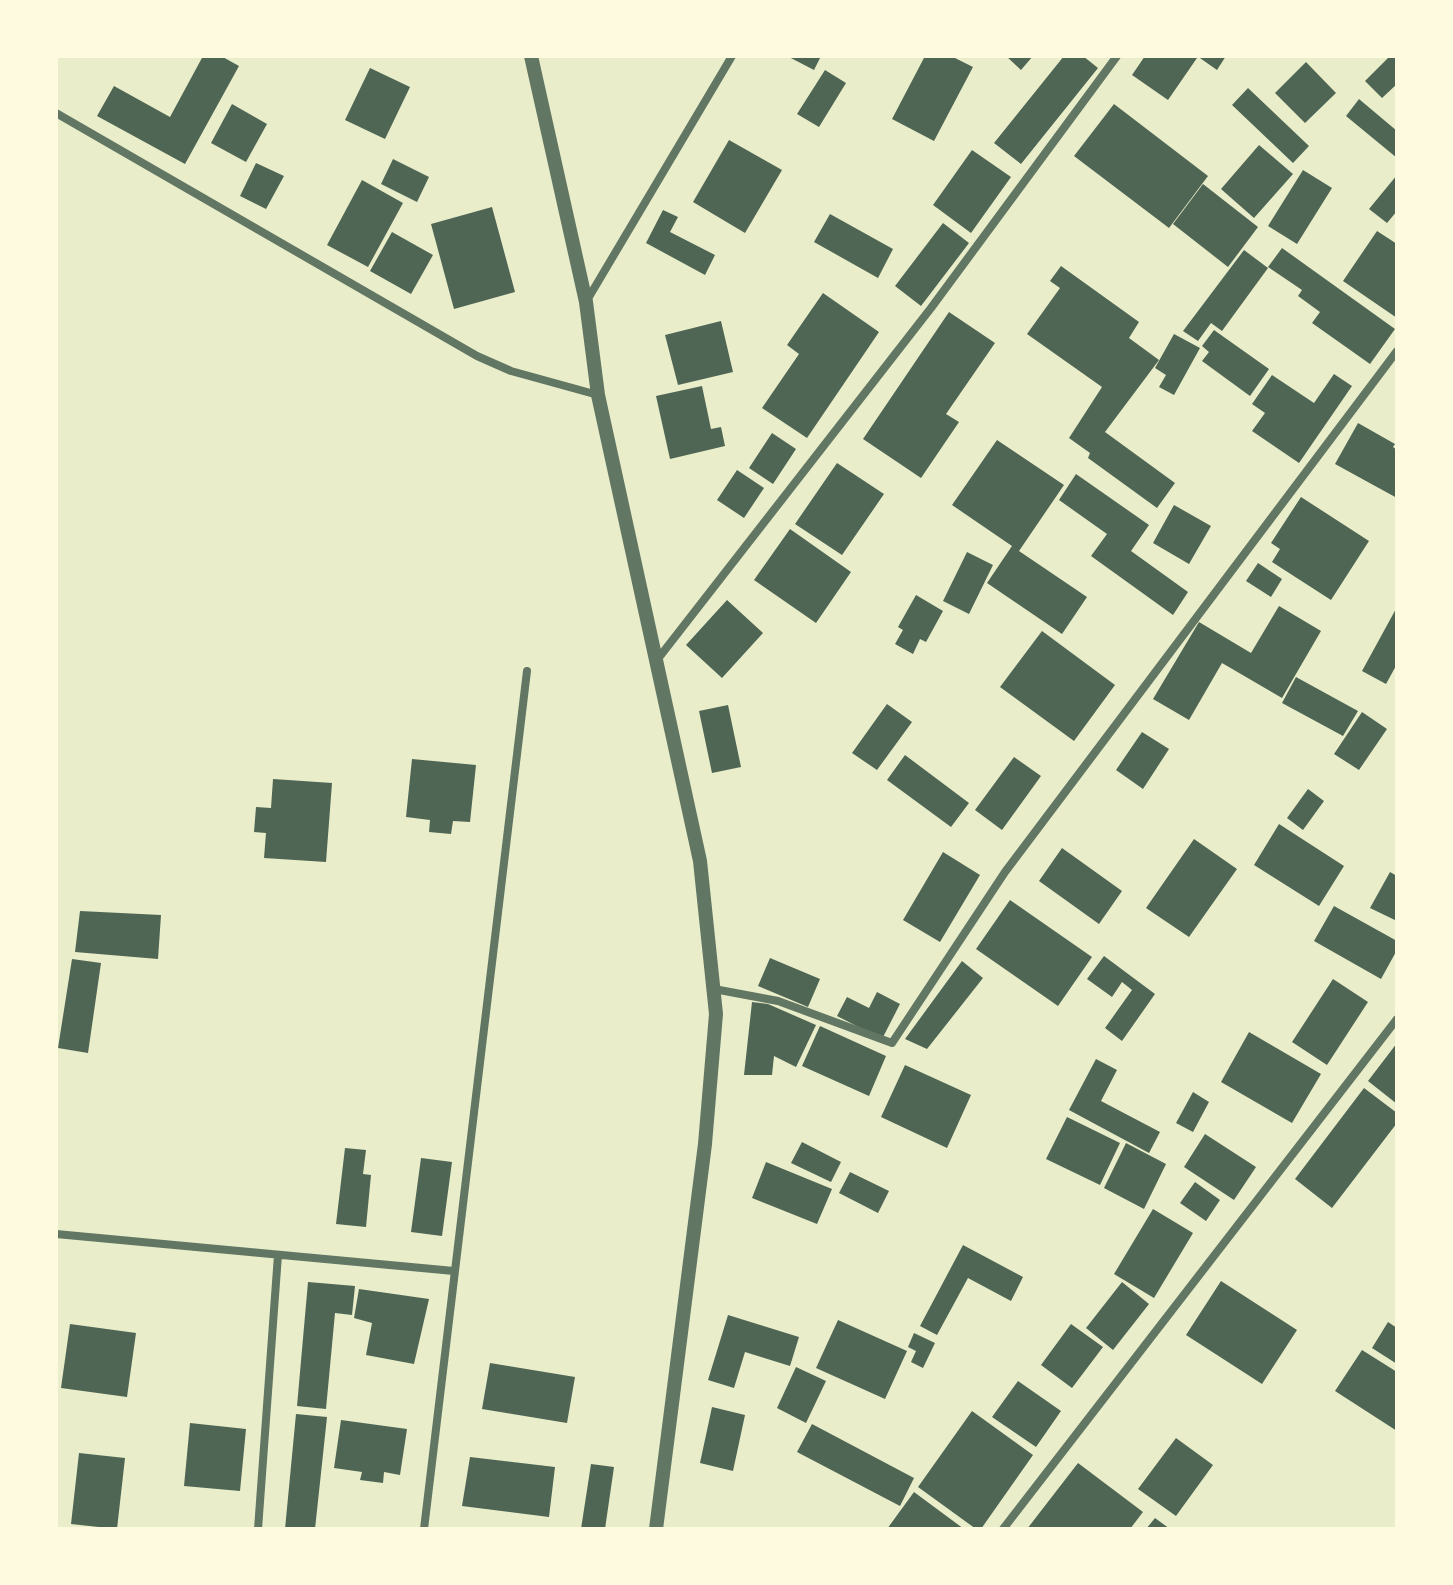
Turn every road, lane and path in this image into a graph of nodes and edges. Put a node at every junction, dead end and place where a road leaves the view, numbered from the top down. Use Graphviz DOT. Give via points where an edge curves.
graph roads {
  1 [pos="531,56"];
  2 [pos="732,56"];
  3 [pos="1117,56"];
  4 [pos="56,113"];
  5 [pos="586,302"];
  6 [pos="1397,351"];
  7 [pos="598,395"];
  8 [pos="656,661"];
  9 [pos="527,671"];
  10 [pos="714,989"];
  11 [pos="1397,1019"];
  12 [pos="56,1234"];
  13 [pos="278,1255"];
  14 [pos="454,1271"];
  15 [pos="258,1529"];
  16 [pos="424,1529"];
  17 [pos="656,1529"];
  18 [pos="1003,1529"];
  1 -- 5 [label="street"];
  2 -- 5 [label="street"];
  3 -- 8 [label="street" via="931,308"];
  4 -- 7 [label="street" via="477,356"];
  5 -- 7 [label="street"];
  6 -- 10 [label="street" via="1005,872 892,1043 778,1001"];
  7 -- 8 [label="street"];
  8 -- 10 [label="street" via="700,861"];
  9 -- 14 [label="street"];
  10 -- 17 [label="street" via="705,1144"];
  11 -- 18 [label="street"];
  12 -- 13 [label="street"];
  13 -- 14 [label="street"];
  13 -- 15 [label="street"];
  14 -- 16 [label="street"];
}
